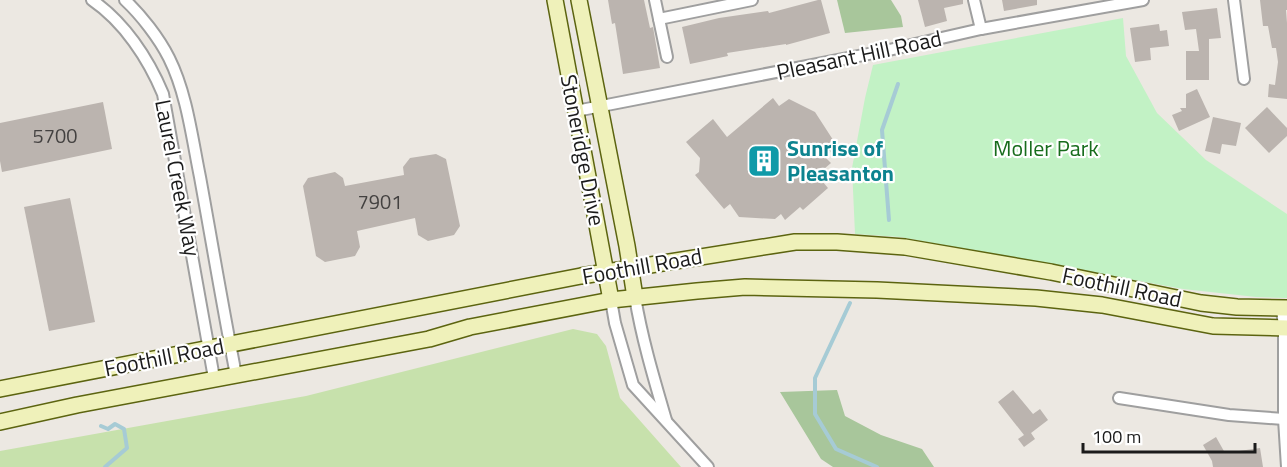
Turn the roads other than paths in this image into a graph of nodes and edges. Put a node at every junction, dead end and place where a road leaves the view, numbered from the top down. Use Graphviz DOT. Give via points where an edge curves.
graph roads {
  1 [pos="92,0"];
  2 [pos="125,0"];
  3 [pos="555,0"];
  4 [pos="579,0"];
  5 [pos="655,0"];
  6 [pos="752,0"];
  7 [pos="974,0"];
  8 [pos="1143,0"];
  9 [pos="1234,0"];
  10 [pos="1107,4"];
  11 [pos="659,19"];
  12 [pos="981,29"];
  13 [pos="666,57"];
  14 [pos="1244,79"];
  15 [pos="599,106"];
  16 [pos="576,111"];
  17 [pos="630,268"];
  18 [pos="606,272"];
  19 [pos="635,297"];
  20 [pos="611,300"];
  21 [pos="1285,308"];
  22 [pos="1285,328"];
  23 [pos="230,344"];
  24 [pos="209,349"];
  25 [pos="236,375"];
  26 [pos="214,378"];
  27 [pos="0,388"];
  28 [pos="1119,398"];
  29 [pos="1284,419"];
  30 [pos="0,422"];
  31 [pos="667,423"];
  32 [pos="708,467"];
  33 [pos="1287,467"];
  1 -- 24 [label="street, Laurel Creek Way" via="123,28 154,73 163,94"];
  2 -- 23 [label="street, Laurel Creek Way" via="163,48 181,89"];
  3 -- 16 [label="main road, Stoneridge Drive"];
  4 -- 15 [label="main road, Stoneridge Drive"];
  5 -- 11 [label="street"];
  6 -- 11 [label="street"];
  7 -- 12 [label="street"];
  8 -- 10 [label="street, Pleasant Hill Road"];
  9 -- 14 [label="street"];
  10 -- 12 [label="street, Pleasant Hill Road"];
  11 -- 13 [label="street"];
  12 -- 15 [label="street, Pleasant Hill Road"];
  15 -- 16 [label="street, Pleasant Hill Road"];
  15 -- 17 [label="main road, Stoneridge Drive"];
  16 -- 18 [label="main road, Stoneridge Drive"];
  17 -- 18 [label="main road, Foothill Road"];
  17 -- 19 [label="main road, Stoneridge Drive"];
  17 -- 21 [label="main road, Foothill Road" via="795,242 847,243 905,247 1201,303"];
  18 -- 20 [label="main road, Stoneridge Drive"];
  18 -- 23 [label="main road, Foothill Road"];
  19 -- 20 [label="main road, Foothill Road"];
  19 -- 22 [label="main road, Foothill Road" via="745,287 1045,298 1214,326"];
  19 -- 31 [label="street"];
  20 -- 25 [label="main road, Foothill Road"];
  20 -- 31 [label="street" via="633,385"];
  21 -- 22 [label="street"];
  22 -- 29 [label="street"];
  23 -- 24 [label="main road, Foothill Road"];
  23 -- 25 [label="street, Laurel Creek Way"];
  24 -- 26 [label="street, Laurel Creek Way"];
  24 -- 27 [label="main road, Foothill Road"];
  25 -- 26 [label="main road, Foothill Road"];
  26 -- 30 [label="main road, Foothill Road"];
  28 -- 29 [label="street"];
  29 -- 33 [label="street"];
  31 -- 32 [label="street"];
}
